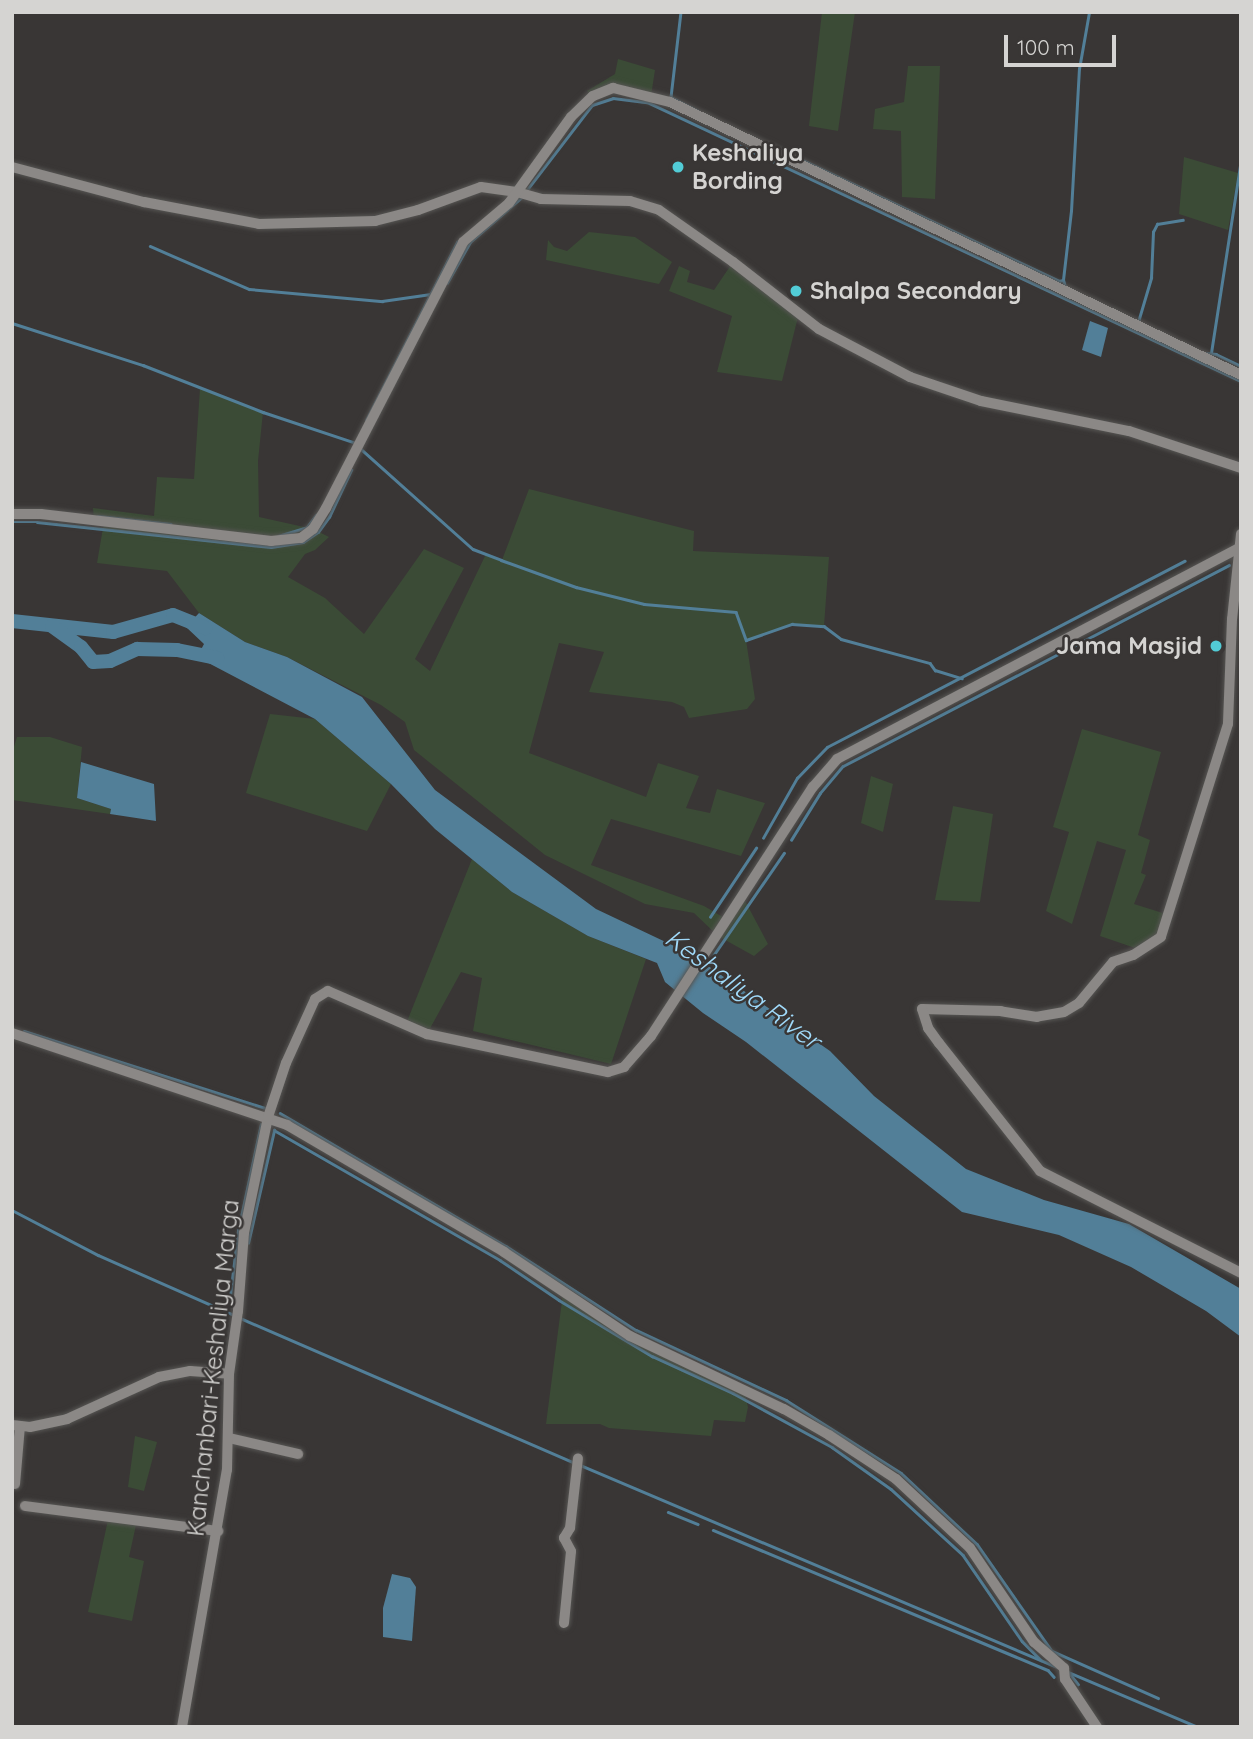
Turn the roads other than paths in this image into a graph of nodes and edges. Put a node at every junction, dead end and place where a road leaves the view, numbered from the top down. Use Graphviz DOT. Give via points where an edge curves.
graph roads {
  1 [pos="12,167"];
  2 [pos="521,193"];
  3 [pos="1241,375"];
  4 [pos="1241,468"];
  5 [pos="12,514"];
  6 [pos="1241,534"];
  7 [pos="1239,548"];
  8 [pos="12,1034"];
  9 [pos="268,1117"];
  10 [pos="1241,1273"];
  11 [pos="229,1374"];
  12 [pos="16,1425"];
  13 [pos="229,1438"];
  14 [pos="298,1454"];
  15 [pos="577,1463"];
  16 [pos="15,1485"];
  17 [pos="25,1506"];
  18 [pos="218,1531"];
  19 [pos="564,1623"];
  20 [pos="182,1727"];
  21 [pos="1097,1727"];
  1 -- 2 [label="street" via="144,202 259,224 375,221 481,187"];
  2 -- 3 [label="street" via="571,117 593,96 612,88 635,91 670,102"];
  2 -- 4 [label="street" via="541,199 630,201 659,210 819,330 910,377 981,401 1129,431"];
  2 -- 5 [label="street" via="463,242 326,508 301,538 271,541"];
  6 -- 7 [label="street"];
  7 -- 9 [label="street, Kanchanbari-Keshaliya Marga" via="837,759 813,787 651,1036 624,1067 608,1072 427,1034 328,991 315,999"];
  7 -- 10 [label="street" via="1228,724 1161,937 1113,961 1079,1003 1064,1012 1037,1017 1002,1011 922,1009 928,1028 1040,1171"];
  8 -- 9 [label="street"];
  9 -- 11 [label="street, Kanchanbari-Keshaliya Marga" via="244,1233"];
  9 -- 21 [label="street" via="504,1252 630,1336 784,1409 896,1479 970,1548 1034,1642 1063,1668 1065,1679"];
  11 -- 12 [label="street" via="190,1371 159,1377 67,1419 30,1427"];
  11 -- 13 [label="street, Kanchanbari-Keshaliya Marga"];
  12 -- 16 [label="street"];
  13 -- 14 [label="street"];
  13 -- 18 [label="street, Kanchanbari-Keshaliya Marga"];
  15 -- 19 [label="street" via="570,1528 564,1538 571,1551"];
  17 -- 18 [label="street"];
  18 -- 20 [label="street, Kanchanbari-Keshaliya Marga"];
}
